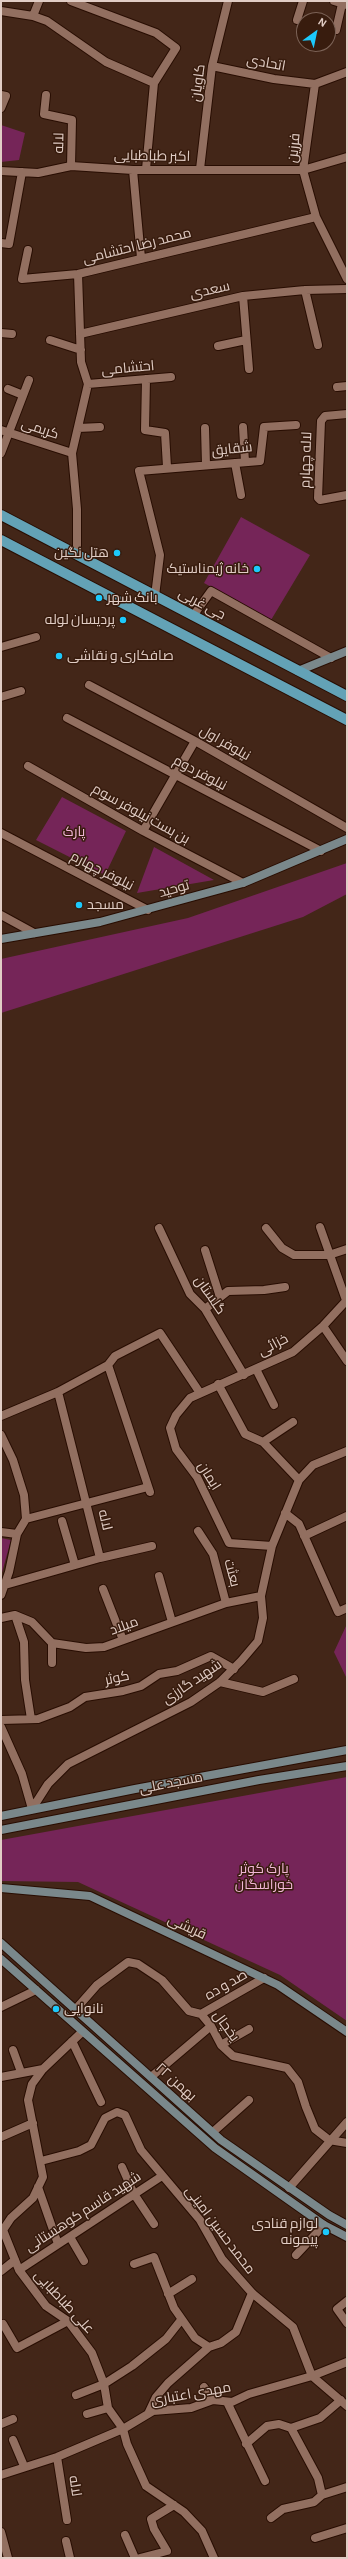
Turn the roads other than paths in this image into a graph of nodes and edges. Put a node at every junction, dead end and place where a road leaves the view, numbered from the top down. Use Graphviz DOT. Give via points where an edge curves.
graph roads {
  1 [pos="39,1"];
  2 [pos="71,1"];
  3 [pos="228,1"];
  4 [pos="304,1"];
  5 [pos="341,3"];
  6 [pos="1,12"];
  7 [pos="300,12"];
  8 [pos="34,16"];
  9 [pos="336,30"];
  10 [pos="212,66"];
  11 [pos="347,72"];
  12 [pos="154,82"];
  13 [pos="315,84"];
  14 [pos="1,95"];
  15 [pos="46,95"];
  16 [pos="1,108"];
  17 [pos="347,157"];
  18 [pos="71,166"];
  19 [pos="146,169"];
  20 [pos="133,170"];
  21 [pos="200,170"];
  22 [pos="303,170"];
  23 [pos="1,171"];
  24 [pos="22,172"];
  25 [pos="316,216"];
  26 [pos="1,243"];
  27 [pos="28,250"];
  28 [pos="141,258"];
  29 [pos="78,274"];
  30 [pos="347,279"];
  31 [pos="305,290"];
  32 [pos="347,290"];
  33 [pos="243,296"];
  34 [pos="1,332"];
  35 [pos="12,334"];
  36 [pos="80,334"];
  37 [pos="50,340"];
  38 [pos="246,340"];
  39 [pos="318,345"];
  40 [pos="218,346"];
  41 [pos="81,350"];
  42 [pos="249,369"];
  43 [pos="171,377"];
  44 [pos="146,379"];
  45 [pos="29,380"];
  46 [pos="88,384"];
  47 [pos="347,386"];
  48 [pos="337,387"];
  49 [pos="8,389"];
  50 [pos="23,395"];
  51 [pos="347,414"];
  52 [pos="296,425"];
  53 [pos="100,427"];
  54 [pos="243,427"];
  55 [pos="78,428"];
  56 [pos="205,428"];
  57 [pos="1,430"];
  58 [pos="10,433"];
  59 [pos="1,453"];
  60 [pos="72,453"];
  61 [pos="245,462"];
  62 [pos="235,463"];
  63 [pos="206,465"];
  64 [pos="167,467"];
  65 [pos="241,495"];
  66 [pos="347,496"];
  67 [pos="1,515"];
  68 [pos="1,540"];
  69 [pos="77,555"];
  70 [pos="155,596"];
  71 [pos="193,616"];
  72 [pos="36,637"];
  73 [pos="1,647"];
  74 [pos="347,651"];
  75 [pos="331,658"];
  76 [pos="298,671"];
  77 [pos="89,685"];
  78 [pos="21,691"];
  79 [pos="347,696"];
  80 [pos="1,697"];
  81 [pos="67,718"];
  82 [pos="347,720"];
  83 [pos="195,741"];
  84 [pos="28,766"];
  85 [pos="175,775"];
  86 [pos="347,828"];
  87 [pos="144,832"];
  88 [pos="1,833"];
  89 [pos="347,839"];
  90 [pos="321,851"];
  91 [pos="243,883"];
  92 [pos="148,910"];
  93 [pos="1,915"];
  94 [pos="34,933"];
  95 [pos="1,939"];
  96 [pos="320,1227"];
  97 [pos="159,1228"];
  98 [pos="266,1228"];
  99 [pos="347,1249"];
  100 [pos="205,1250"];
  101 [pos="329,1255"];
  102 [pos="285,1287"];
  103 [pos="220,1297"];
  104 [pos="346,1301"];
  105 [pos="205,1308"];
  106 [pos="323,1326"];
  107 [pos="347,1361"];
  108 [pos="108,1365"];
  109 [pos="256,1369"];
  110 [pos="244,1375"];
  111 [pos="218,1384"];
  112 [pos="58,1392"];
  113 [pos="200,1393"];
  114 [pos="274,1405"];
  115 [pos="1,1416"];
  116 [pos="293,1422"];
  117 [pos="1,1435"];
  118 [pos="263,1442"];
  119 [pos="347,1451"];
  120 [pos="300,1480"];
  121 [pos="88,1504"];
  122 [pos="285,1512"];
  123 [pos="347,1516"];
  124 [pos="26,1519"];
  125 [pos="62,1521"];
  126 [pos="198,1531"];
  127 [pos="1,1532"];
  128 [pos="17,1534"];
  129 [pos="304,1536"];
  130 [pos="152,1546"];
  131 [pos="272,1546"];
  132 [pos="100,1558"];
  133 [pos="75,1565"];
  134 [pos="159,1576"];
  135 [pos="5,1585"];
  136 [pos="103,1589"];
  137 [pos="1,1595"];
  138 [pos="261,1596"];
  139 [pos="226,1603"];
  140 [pos="347,1608"];
  141 [pos="14,1614"];
  142 [pos="1,1618"];
  143 [pos="172,1622"];
  144 [pos="123,1640"];
  145 [pos="52,1643"];
  146 [pos="52,1663"];
  147 [pos="234,1669"];
  148 [pos="294,1679"];
  149 [pos="220,1682"];
  150 [pos="31,1719"];
  151 [pos="1,1720"];
  152 [pos="1,1728"];
  153 [pos="347,1750"];
  154 [pos="256,1766"];
  155 [pos="347,1766"];
  156 [pos="259,1780"];
  157 [pos="32,1809"];
  158 [pos="1,1816"];
  159 [pos="1,1830"];
  160 [pos="1,1888"];
  161 [pos="1,1943"];
  162 [pos="1,1959"];
  163 [pos="264,1978"];
  164 [pos="36,1990"];
  165 [pos="1,2007"];
  166 [pos="76,2010"];
  167 [pos="201,2014"];
  168 [pos="211,2026"];
  169 [pos="249,2029"];
  170 [pos="82,2032"];
  171 [pos="347,2032"];
  172 [pos="72,2041"];
  173 [pos="221,2045"];
  174 [pos="13,2050"];
  175 [pos="43,2069"];
  176 [pos="21,2072"];
  177 [pos="1,2077"];
  178 [pos="151,2077"];
  179 [pos="249,2100"];
  180 [pos="101,2102"];
  181 [pos="347,2122"];
  182 [pos="32,2123"];
  183 [pos="213,2132"];
  184 [pos="1,2137"];
  185 [pos="329,2140"];
  186 [pos="347,2143"];
  187 [pos="41,2161"];
  188 [pos="122,2167"];
  189 [pos="162,2176"];
  190 [pos="273,2177"];
  191 [pos="38,2186"];
  192 [pos="267,2186"];
  193 [pos="289,2188"];
  194 [pos="134,2194"];
  195 [pos="11,2218"];
  196 [pos="1,2222"];
  197 [pos="154,2224"];
  198 [pos="324,2225"];
  199 [pos="347,2225"];
  200 [pos="70,2237"];
  201 [pos="347,2237"];
  202 [pos="58,2244"];
  203 [pos="296,2255"];
  204 [pos="15,2260"];
  205 [pos="84,2261"];
  206 [pos="134,2264"];
  207 [pos="1,2270"];
  208 [pos="19,2270"];
  209 [pos="192,2279"];
  210 [pos="252,2293"];
  211 [pos="168,2294"];
  212 [pos="347,2301"];
  213 [pos="182,2320"];
  214 [pos="68,2321"];
  215 [pos="3,2324"];
  216 [pos="347,2324"];
  217 [pos="209,2347"];
  218 [pos="347,2362"];
  219 [pos="312,2376"];
  220 [pos="104,2384"];
  221 [pos="204,2387"];
  222 [pos="76,2395"];
  223 [pos="213,2400"];
  224 [pos="227,2402"];
  225 [pos="344,2403"];
  226 [pos="108,2408"];
  227 [pos="87,2414"];
  228 [pos="148,2414"];
  229 [pos="13,2419"];
  230 [pos="1,2424"];
  231 [pos="291,2428"];
  232 [pos="123,2429"];
  233 [pos="13,2440"];
  234 [pos="246,2444"];
  235 [pos="57,2457"];
  236 [pos="24,2466"];
  237 [pos="2,2472"];
  238 [pos="265,2482"];
  239 [pos="347,2486"];
  240 [pos="322,2495"];
  241 [pos="174,2505"];
  242 [pos="271,2518"];
  243 [pos="67,2520"];
  244 [pos="347,2528"];
  245 [pos="1,2532"];
  246 [pos="125,2535"];
  247 [pos="316,2538"];
  248 [pos="66,2541"];
  249 [pos="155,2556"];
  250 [pos="8,2558"];
  251 [pos="70,2558"];
  252 [pos="135,2558"];
  253 [pos="140,2558"];
  254 [pos="214,2558"];
  1 -- 8 [label="street"];
  2 -- 12 [label="street" via="156,33 176,48"];
  3 -- 10 [label="street, کاویان"];
  4 -- 7 [label="street"];
  5 -- 9 [label="street"];
  6 -- 8 [label="street"];
  8 -- 12 [label="street" via="47,21 106,62"];
  10 -- 13 [label="street, اتحادی" via="274,79"];
  10 -- 21 [label="street, کاویان"];
  11 -- 13 [label="street"];
  12 -- 19 [label="street"];
  13 -- 22 [label="street, فرزین"];
  14 -- 16 [label="street" via="6,96"];
  15 -- 18 [label="street, لاله" via="44,114 72,120"];
  17 -- 22 [label="street, فرزین"];
  18 -- 20 [label="street, اکبر طباطبایی"];
  18 -- 24 [label="street, اکبر طباطبایی" via="38,173"];
  19 -- 20 [label="street, اکبر طباطبایی"];
  19 -- 21 [label="street, اکبر طباطبایی"];
  20 -- 28 [label="street"];
  21 -- 22 [label="street, اکبر طباطبایی"];
  22 -- 25 [label="street"];
  23 -- 24 [label="street, اکبر طباطبایی"];
  24 -- 26 [label="street" via="9,244"];
  25 -- 28 [label="street, محمد رضا احتشامی"];
  25 -- 30 [label="street"];
  27 -- 29 [label="street" via="22,279"];
  28 -- 29 [label="street, محمد رضا احتشامی"];
  29 -- 36 [label="street, محمد رضا احتشامی"];
  31 -- 32 [label="street, سعدی"];
  31 -- 33 [label="street, سعدی"];
  31 -- 39 [label="street"];
  33 -- 36 [label="street, سعدی"];
  33 -- 38 [label="street"];
  34 -- 35 [label="street"];
  36 -- 41 [label="street, محمد رضا احتشامی"];
  37 -- 41 [label="street"];
  38 -- 40 [label="street"];
  38 -- 42 [label="street"];
  41 -- 46 [label="street, محمد رضا احتشامی"];
  43 -- 44 [label="street, احتشامی"];
  44 -- 46 [label="street, احتشامی"];
  44 -- 64 [label="street" via="145,430 165,433"];
  45 -- 50 [label="street"];
  46 -- 55 [label="street, محمد رضا احتشامی"];
  47 -- 48 [label="street"];
  49 -- 50 [label="street"];
  50 -- 58 [label="street"];
  51 -- 66 [label="street, لاله چهارم" via="325,416 320,421 318,498 320,500"];
  52 -- 61 [label="street, شقایق" via="264,427 260,461"];
  53 -- 55 [label="street"];
  54 -- 61 [label="street"];
  55 -- 60 [label="street, محمد رضا احتشامی"];
  56 -- 63 [label="street"];
  57 -- 58 [label="street, کریمی"];
  58 -- 59 [label="street"];
  58 -- 60 [label="street, کریمی"];
  60 -- 69 [label="street, محمد رضا احتشامی" via="77,509"];
  61 -- 62 [label="street, شقایق"];
  62 -- 63 [label="street, شقایق"];
  62 -- 65 [label="street"];
  63 -- 64 [label="street, شقایق"];
  64 -- 70 [label="street, شقایق" via="139,471 160,554"];
  67 -- 69 [label="main road, جی غربی"];
  68 -- 82 [label="main road"];
  69 -- 70 [label="main road, جی غربی"];
  70 -- 71 [label="main road, جی غربی"];
  71 -- 75 [label="street" via="211,591"];
  71 -- 76 [label="main road, جی غربی"];
  72 -- 73 [label="street"];
  74 -- 75 [label="main road"];
  75 -- 76 [label="main road"];
  76 -- 79 [label="main road, جی غربی"];
  77 -- 83 [label="street, نیلوفر اول"];
  78 -- 80 [label="street"];
  81 -- 85 [label="street, نیلوفر دوم"];
  83 -- 85 [label="street"];
  83 -- 86 [label="street, نیلوفر اول"];
  84 -- 87 [label="street, بن بست نیلوفر سوم"];
  85 -- 87 [label="street"];
  85 -- 90 [label="street, نیلوفر دوم"];
  87 -- 91 [label="street, بن بست نیلوفر سوم"];
  88 -- 92 [label="street, نیلوفر چهارم"];
  89 -- 90 [label="main road, توحید"];
  90 -- 91 [label="main road, توحید"];
  91 -- 92 [label="main road, توحید"];
  92 -- 94 [label="main road, توحید" via="100,922"];
  93 -- 94 [label="street"];
  94 -- 95 [label="main road, توحید"];
  96 -- 101 [label="street"];
  97 -- 105 [label="street, گلستان" via="190,1294"];
  98 -- 101 [label="street" via="282,1248 294,1255"];
  99 -- 101 [label="street"];
  100 -- 103 [label="street"];
  101 -- 104 [label="street"];
  102 -- 103 [label="street" via="228,1291"];
  103 -- 105 [label="street"];
  104 -- 106 [label="street, خزائی"];
  105 -- 110 [label="street, گلستان"];
  106 -- 107 [label="street"];
  106 -- 109 [label="street, خزائی" via="294,1352"];
  108 -- 112 [label="street"];
  108 -- 113 [label="street" via="115,1356 160,1333"];
  108 -- 121 [label="street" via="149,1490"];
  109 -- 110 [label="street, خزائی"];
  109 -- 114 [label="street"];
  110 -- 111 [label="street, خزائی"];
  111 -- 113 [label="street, خزائی"];
  111 -- 118 [label="street" via="245,1434"];
  112 -- 115 [label="street"];
  112 -- 121 [label="street, لاله"];
  113 -- 131 [label="street, ایمان" via="190,1398 176,1415 170,1428 176,1449 197,1477 229,1543"];
  116 -- 118 [label="street"];
  117 -- 124 [label="street" via="13,1460 24,1495"];
  118 -- 120 [label="street"];
  119 -- 120 [label="street, شهید گارزی" via="313,1465"];
  120 -- 122 [label="street, شهید گارزی"];
  121 -- 124 [label="street"];
  121 -- 132 [label="street, لاله"];
  122 -- 129 [label="street" via="299,1524"];
  122 -- 131 [label="street, شهید گارزی"];
  123 -- 129 [label="street"];
  124 -- 128 [label="street"];
  125 -- 133 [label="street"];
  126 -- 139 [label="street, بعثت" via="213,1554"];
  127 -- 128 [label="street"];
  128 -- 135 [label="street"];
  129 -- 140 [label="street" via="338,1612"];
  130 -- 132 [label="street"];
  131 -- 138 [label="street, شهید گارزی"];
  132 -- 133 [label="street"];
  133 -- 135 [label="street"];
  134 -- 143 [label="street"];
  135 -- 137 [label="street"];
  136 -- 144 [label="street"];
  138 -- 139 [label="street, میلاد"];
  138 -- 147 [label="street, شهید گارزی" via="263,1618 258,1641"];
  139 -- 143 [label="street, میلاد"];
  141 -- 142 [label="street"];
  141 -- 145 [label="street" via="32,1622"];
  141 -- 150 [label="street" via="24,1642 25,1680"];
  143 -- 144 [label="street, میلاد"];
  144 -- 145 [label="street, میلاد" via="104,1647 86,1648"];
  145 -- 146 [label="street"];
  147 -- 149 [label="street, شهید گارزی"];
  147 -- 150 [label="street, کوثر" via="210,1656 177,1671 159,1674 141,1686 85,1697 70,1707"];
  148 -- 149 [label="street" via="263,1692"];
  149 -- 157 [label="street, شهید گارزی" via="184,1706 68,1764 48,1784"];
  150 -- 151 [label="street, کوثر"];
  152 -- 157 [label="street" via="22,1774"];
  153 -- 154 [label="main road, مسجد علی"];
  154 -- 156 [label="main road"];
  154 -- 157 [label="main road, مسجد علی"];
  155 -- 156 [label="main road, مسجد علی"];
  156 -- 159 [label="main road, مسجد علی"];
  157 -- 158 [label="main road, مسجد علی"];
  160 -- 163 [label="main road, قریشی" via="90,1896"];
  161 -- 166 [label="main road, ۲۲ بهمن"];
  162 -- 164 [label="main road, ۲۲ بهمن"];
  163 -- 167 [label="street, صد و ده"];
  163 -- 171 [label="main road, قریشی"];
  164 -- 165 [label="street"];
  164 -- 170 [label="main road, ۲۲ بهمن"];
  166 -- 167 [label="street, یخچال" via="97,1985 128,1962 138,1964 162,1980 189,2011"];
  166 -- 178 [label="main road, ۲۲ بهمن"];
  167 -- 168 [label="street, یخچال"];
  168 -- 173 [label="street, یخچال"];
  168 -- 178 [label="street"];
  169 -- 173 [label="street"];
  170 -- 172 [label="street, علی طباطبایی"];
  170 -- 192 [label="main road, ۲۲ بهمن" via="215,2148"];
  172 -- 175 [label="street, علی طباطبایی"];
  172 -- 180 [label="street"];
  173 -- 185 [label="street, یخچال" via="234,2056 287,2068 298,2082 315,2129"];
  174 -- 176 [label="street"];
  175 -- 176 [label="street"];
  175 -- 182 [label="street, علی طباطبایی" via="32,2084 28,2100"];
  176 -- 177 [label="street"];
  178 -- 183 [label="main road, ۲۲ بهمن"];
  179 -- 183 [label="street"];
  181 -- 185 [label="street"];
  182 -- 184 [label="street"];
  182 -- 187 [label="street, علی طباطبایی"];
  183 -- 190 [label="main road, ۲۲ بهمن"];
  185 -- 186 [label="street"];
  185 -- 193 [label="street"];
  187 -- 189 [label="street, محمد حسین امینی" via="79,2151 91,2145 105,2118 117,2112 126,2115 140,2150"];
  187 -- 191 [label="street, علی طباطبایی" via="43,2177"];
  188 -- 194 [label="street"];
  189 -- 194 [label="street, شهید قاسم کوهستانی"];
  189 -- 210 [label="street, محمد حسین امینی" via="200,2220 222,2259"];
  190 -- 192 [label="main road"];
  190 -- 193 [label="main road, ۲۲ بهمن"];
  191 -- 195 [label="street, علی طباطبایی" via="33,2198"];
  191 -- 202 [label="street"];
  192 -- 198 [label="main road, ۲۲ بهمن"];
  193 -- 199 [label="main road, ۲۲ بهمن"];
  194 -- 197 [label="street"];
  194 -- 200 [label="street, شهید قاسم کوهستانی"];
  195 -- 196 [label="street"];
  195 -- 204 [label="street, علی طباطبایی" via="3,2230"];
  198 -- 201 [label="main road, ۲۲ بهمن"];
  198 -- 203 [label="street"];
  200 -- 202 [label="street, شهید قاسم کوهستانی"];
  200 -- 205 [label="street"];
  202 -- 208 [label="street, شهید قاسم کوهستانی"];
  204 -- 207 [label="street"];
  204 -- 208 [label="street, علی طباطبایی"];
  206 -- 211 [label="street" via="154,2257"];
  208 -- 214 [label="street, علی طباطبایی" via="46,2306"];
  209 -- 211 [label="street"];
  210 -- 217 [label="street" via="236,2332 221,2343"];
  210 -- 219 [label="street, محمد حسین امینی" via="293,2328"];
  211 -- 213 [label="street"];
  212 -- 216 [label="street" via="337,2309"];
  213 -- 217 [label="street" via="195,2338"];
  213 -- 220 [label="street" via="166,2340"];
  214 -- 215 [label="street" via="17,2348"];
  214 -- 220 [label="street, علی طباطبایی" via="92,2353"];
  217 -- 228 [label="street" via="168,2383 156,2397"];
  218 -- 219 [label="street, مهدی اعتباری"];
  219 -- 224 [label="street, مهدی اعتباری"];
  219 -- 225 [label="street"];
  220 -- 222 [label="street"];
  220 -- 226 [label="street, علی طباطبایی"];
  221 -- 223 [label="street"];
  223 -- 224 [label="street, مهدی اعتباری"];
  223 -- 228 [label="street, مهدی اعتباری" via="191,2408 153,2411"];
  224 -- 234 [label="street"];
  225 -- 231 [label="street" via="320,2418"];
  226 -- 227 [label="street"];
  226 -- 232 [label="street, علی طباطبایی"];
  228 -- 232 [label="street, مهدی اعتباری"];
  229 -- 230 [label="street"];
  231 -- 234 [label="street" via="279,2424 267,2426"];
  231 -- 240 [label="street" via="318,2478"];
  232 -- 235 [label="street, مهدی اعتباری"];
  232 -- 241 [label="street, علی طباطبایی" via="146,2486"];
  233 -- 236 [label="street"];
  234 -- 238 [label="street"];
  235 -- 236 [label="street, مهدی اعتباری"];
  235 -- 243 [label="street, لاله"];
  236 -- 237 [label="street, مهدی اعتباری"];
  239 -- 240 [label="street"];
  240 -- 242 [label="street" via="314,2502 283,2509"];
  241 -- 249 [label="street" via="151,2520 167,2550"];
  241 -- 254 [label="street, علی طباطبایی" via="202,2531"];
  244 -- 247 [label="street"];
  245 -- 250 [label="street"];
  246 -- 252 [label="street"];
  248 -- 251 [label="street"];
  249 -- 253 [label="street"];
}
